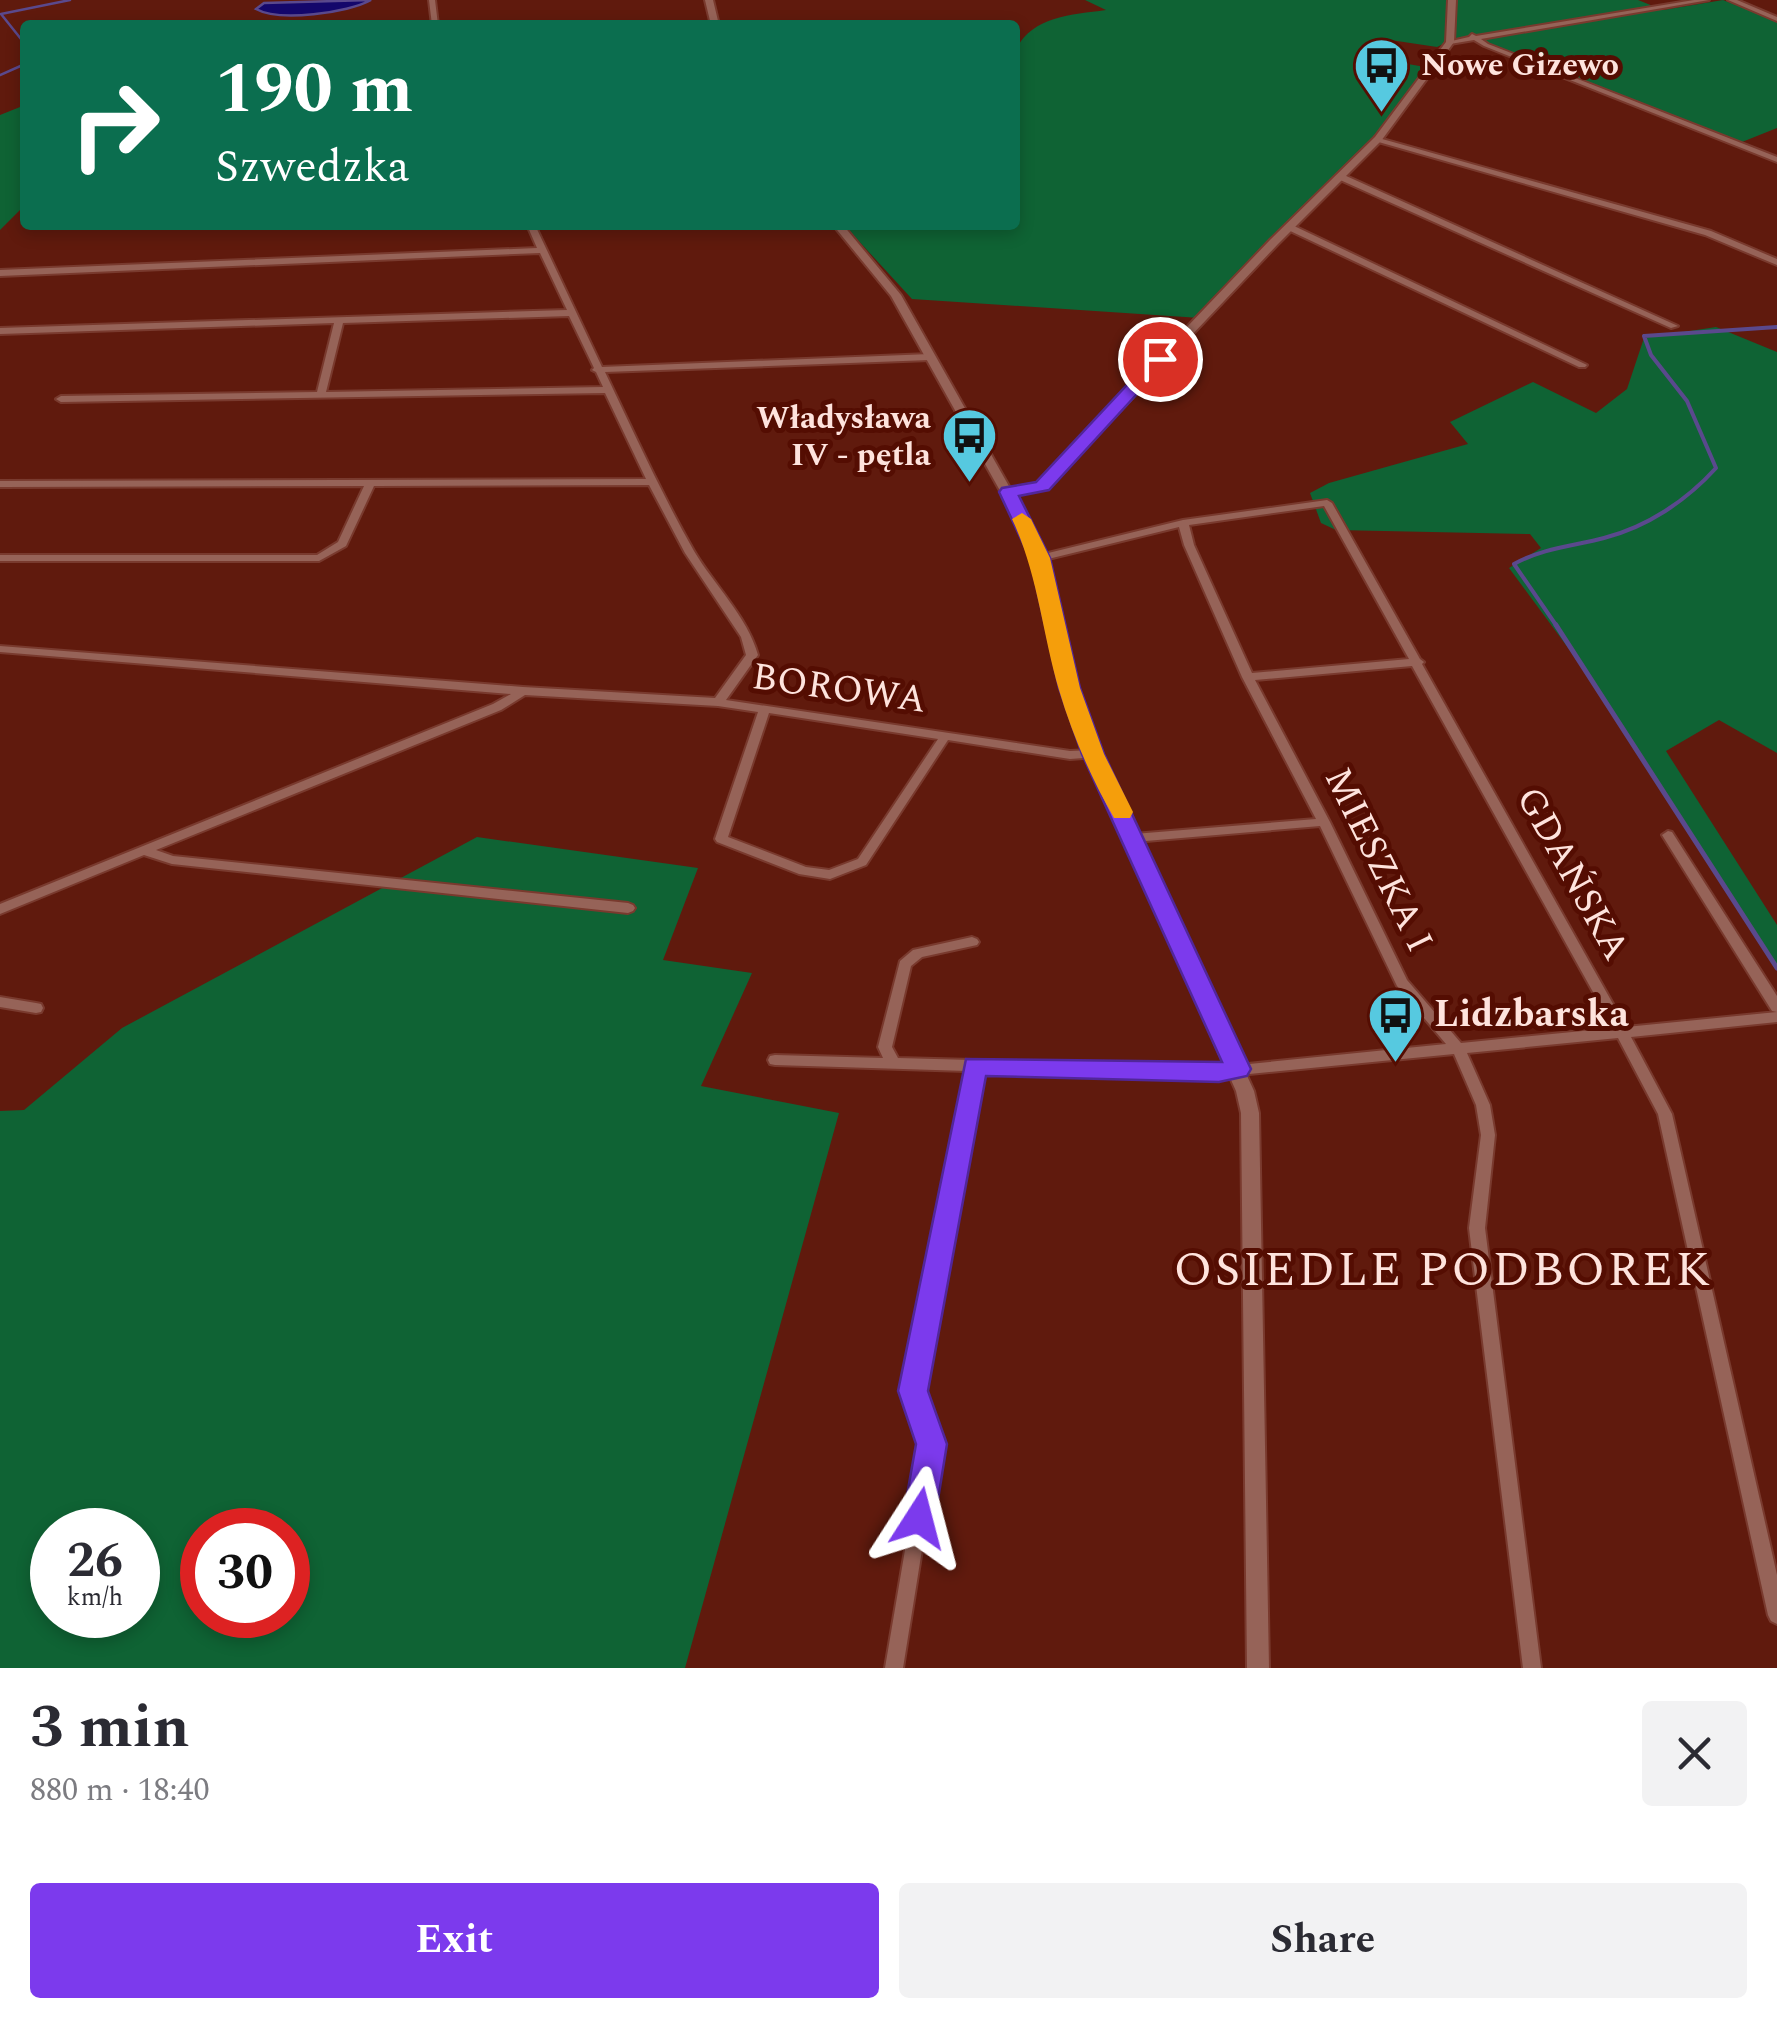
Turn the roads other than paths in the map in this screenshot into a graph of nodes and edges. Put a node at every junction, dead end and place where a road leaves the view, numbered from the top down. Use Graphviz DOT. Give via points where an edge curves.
graph roads {
  1 [pos="1452,0"];
  2 [pos="1706,0"];
  3 [pos="1731,0"];
  4 [pos="1777,19"];
  5 [pos="1472,36"];
  6 [pos="1450,42"];
  7 [pos="1378,139"];
  8 [pos="1777,160"];
  9 [pos="1341,177"];
  10 [pos="1289,227"];
  11 [pos="533,230"];
  12 [pos="842,230"];
  13 [pos="540,250"];
  14 [pos="1777,262"];
  15 [pos="0,274"];
  16 [pos="570,313"];
  17 [pos="340,320"];
  18 [pos="1674,326"];
  19 [pos="0,331"];
  20 [pos="930,357"];
  21 [pos="1582,366"];
  22 [pos="598,370"];
  23 [pos="610,390"];
  24 [pos="321,394"];
  25 [pos="61,400"];
  26 [pos="652,482"];
  27 [pos="370,483"];
  28 [pos="0,484"];
  29 [pos="1008,492"];
  30 [pos="1183,523"];
  31 [pos="0,558"];
  32 [pos="1040,558"];
  33 [pos="0,650"];
  34 [pos="1418,662"];
  35 [pos="1248,677"];
  36 [pos="523,690"];
  37 [pos="718,702"];
  38 [pos="765,708"];
  39 [pos="946,735"];
  40 [pos="1093,754"];
  41 [pos="1324,822"];
  42 [pos="1668,835"];
  43 [pos="1134,838"];
  44 [pos="142,850"];
  45 [pos="628,908"];
  46 [pos="0,910"];
  47 [pos="972,942"];
  48 [pos="0,1002"];
  49 [pos="36,1008"];
  50 [pos="1777,1008"];
  51 [pos="1777,1017"];
  52 [pos="1623,1034"];
  53 [pos="1458,1050"];
  54 [pos="775,1060"];
  55 [pos="893,1063"];
  56 [pos="975,1066"];
  57 [pos="1238,1069"];
  58 [pos="1777,1615"];
  59 [pos="894,1668"];
  60 [pos="1258,1668"];
  61 [pos="1532,1668"];
  1 -- 6 [label="street"];
  2 -- 5 [label="street"];
  3 -- 4 [label="street"];
  5 -- 6 [label="street"];
  5 -- 8 [label="street"];
  6 -- 7 [label="street"];
  7 -- 9 [label="street"];
  7 -- 14 [label="street" via="1708,233"];
  9 -- 10 [label="street"];
  9 -- 18 [label="street"];
  10 -- 21 [label="street"];
  10 -- 29 [label="street" via="1042,486"];
  11 -- 13 [label="street, BOROWA"];
  12 -- 20 [label="street" via="896,296"];
  13 -- 15 [label="street"];
  13 -- 16 [label="street, BOROWA"];
  16 -- 17 [label="street"];
  16 -- 22 [label="street, BOROWA"];
  17 -- 19 [label="street"];
  17 -- 24 [label="street"];
  20 -- 22 [label="street"];
  20 -- 29 [label="street"];
  22 -- 23 [label="street, BOROWA"];
  23 -- 24 [label="street"];
  23 -- 26 [label="street, BOROWA"];
  24 -- 25 [label="street"];
  26 -- 27 [label="street"];
  26 -- 37 [label="street, BOROWA" via="747,637 752,655"];
  27 -- 28 [label="street"];
  27 -- 31 [label="street" via="342,544 319,558"];
  29 -- 32 [label="street"];
  30 -- 32 [label="street"];
  30 -- 34 [label="street, GDAŃSKA" via="1327,503"];
  30 -- 35 [label="street, MIESZKA I"];
  32 -- 40 [label="street" via="1069,688"];
  33 -- 36 [label="street"];
  34 -- 35 [label="street"];
  34 -- 52 [label="street, GDAŃSKA"];
  35 -- 41 [label="street, MIESZKA I"];
  36 -- 37 [label="street"];
  36 -- 44 [label="street"];
  37 -- 38 [label="street, BOROWA"];
  38 -- 39 [label="street, BOROWA"];
  38 -- 39 [label="street" via="720,839 830,875 862,862"];
  39 -- 40 [label="street, BOROWA"];
  40 -- 43 [label="street"];
  41 -- 43 [label="street"];
  41 -- 53 [label="street, MIESZKA I" via="1402,983"];
  42 -- 50 [label="street"];
  43 -- 57 [label="street"];
  44 -- 45 [label="street" via="172,860"];
  44 -- 46 [label="street"];
  47 -- 55 [label="street" via="918,953 906,964 886,1047"];
  48 -- 49 [label="street"];
  51 -- 52 [label="street"];
  52 -- 53 [label="street"];
  52 -- 58 [label="street, GDAŃSKA" via="1665,1114"];
  53 -- 57 [label="street"];
  53 -- 61 [label="street, MIESZKA I" via="1483,1105 1488,1135 1477,1228"];
  54 -- 55 [label="street"];
  55 -- 56 [label="street"];
  56 -- 57 [label="street"];
  56 -- 59 [label="street" via="913,1391 932,1444"];
  57 -- 60 [label="street" via="1250,1113"];
}
